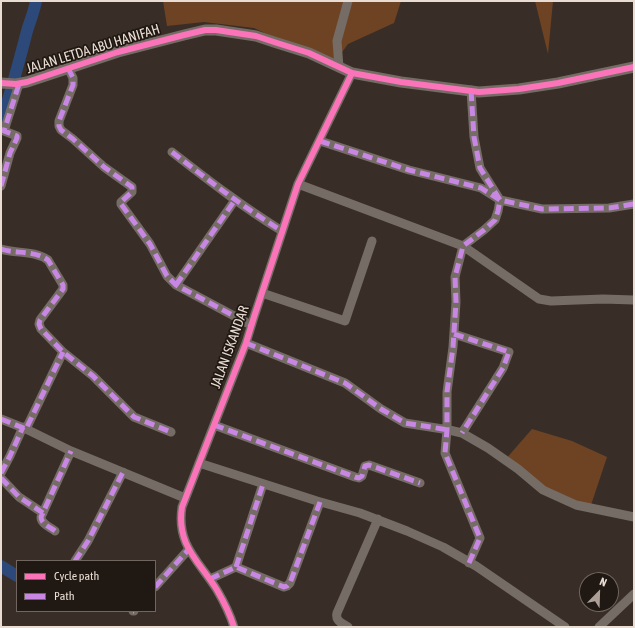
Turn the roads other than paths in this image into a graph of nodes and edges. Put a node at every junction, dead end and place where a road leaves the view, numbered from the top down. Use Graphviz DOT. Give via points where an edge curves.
graph roads {
  1 [pos="348,1"];
  2 [pos="339,67"];
  3 [pos="634,67"];
  4 [pos="68,68"];
  5 [pos="352,73"];
  6 [pos="11,84"];
  7 [pos="475,91"];
  8 [pos="320,141"];
  9 [pos="172,152"];
  10 [pos="298,184"];
  11 [pos="1,186"];
  12 [pos="235,200"];
  13 [pos="500,200"];
  14 [pos="634,204"];
  15 [pos="282,231"];
  16 [pos="372,241"];
  17 [pos="463,246"];
  18 [pos="1,249"];
  19 [pos="176,285"];
  20 [pos="262,293"];
  21 [pos="634,300"];
  22 [pos="251,325"];
  23 [pos="454,334"];
  24 [pos="246,343"];
  25 [pos="64,352"];
  26 [pos="1,419"];
  27 [pos="214,425"];
  28 [pos="25,428"];
  29 [pos="453,431"];
  30 [pos="171,432"];
  31 [pos="71,451"];
  32 [pos="199,463"];
  33 [pos="123,472"];
  34 [pos="1,473"];
  35 [pos="1,478"];
  36 [pos="420,483"];
  37 [pos="263,484"];
  38 [pos="185,498"];
  39 [pos="320,502"];
  40 [pos="43,513"];
  41 [pos="634,516"];
  42 [pos="378,519"];
  43 [pos="55,531"];
  44 [pos="189,549"];
  45 [pos="76,560"];
  46 [pos="469,563"];
  47 [pos="236,567"];
  48 [pos="210,579"];
  49 [pos="156,586"];
  50 [pos="634,594"];
  51 [pos="601,625"];
  52 [pos="234,627"];
  53 [pos="348,627"];
  54 [pos="566,627"];
  1 -- 2 [label="street" via="337,41"];
  2 -- 4 [label="street, JALAN LETDA ABU HANIFAH" via="256,36 205,30 118,52"];
  2 -- 5 [label="street, JALAN LETDA ABU HANIFAH"];
  3 -- 7 [label="street" via="558,84"];
  4 -- 6 [label="street, JALAN LETDA ABU HANIFAH" via="35,80"];
  4 -- 19 [label="street" via="73,85 59,121 60,128 104,167 132,187 132,192 121,205"];
  5 -- 7 [label="street, JALAN LETDA ABU HANIFAH"];
  5 -- 8 [label="street, JALAN ISKANDAR"];
  6 -- 11 [label="street" via="4,131 17,138"];
  7 -- 13 [label="street" via="474,136 480,168"];
  8 -- 10 [label="street, JALAN ISKANDAR"];
  8 -- 13 [label="street" via="409,170 481,188"];
  9 -- 12 [label="street"];
  10 -- 15 [label="street, JALAN ISKANDAR"];
  10 -- 17 [label="street"];
  12 -- 15 [label="street"];
  12 -- 19 [label="street"];
  13 -- 14 [label="street" via="542,209 609,208"];
  13 -- 17 [label="street" via="495,220"];
  15 -- 20 [label="street, JALAN ISKANDAR"];
  16 -- 20 [label="street" via="345,321"];
  17 -- 21 [label="street" via="539,299"];
  17 -- 23 [label="street" via="455,277"];
  18 -- 25 [label="street" via="39,255 48,260 56,271 63,288 39,324"];
  19 -- 22 [label="street"];
  20 -- 22 [label="street, JALAN ISKANDAR"];
  22 -- 24 [label="street, JALAN ISKANDAR"];
  23 -- 29 [label="street" via="447,392"];
  23 -- 29 [label="street" via="508,352 503,368"];
  24 -- 27 [label="street, JALAN ISKANDAR"];
  24 -- 29 [label="street" via="345,383 381,409 406,423"];
  25 -- 28 [label="street"];
  25 -- 30 [label="street" via="93,376 134,417"];
  26 -- 28 [label="street"];
  27 -- 32 [label="street, JALAN ISKANDAR"];
  27 -- 36 [label="street" via="355,477 362,476 365,466 369,465"];
  28 -- 31 [label="street"];
  28 -- 34 [label="street"];
  29 -- 41 [label="street" via="488,448 543,490 576,505"];
  29 -- 46 [label="street" via="445,453 480,538"];
  31 -- 33 [label="street"];
  31 -- 40 [label="street"];
  32 -- 37 [label="street"];
  32 -- 38 [label="street, JALAN ISKANDAR"];
  33 -- 38 [label="street"];
  33 -- 45 [label="street"];
  35 -- 40 [label="street" via="19,497"];
  37 -- 39 [label="street"];
  37 -- 47 [label="street"];
  38 -- 44 [label="street, JALAN ISKANDAR" via="181,523"];
  39 -- 42 [label="street"];
  39 -- 47 [label="street" via="287,586"];
  40 -- 43 [label="street" via="41,521"];
  42 -- 46 [label="street" via="443,547"];
  42 -- 53 [label="street" via="337,613 338,620"];
  44 -- 48 [label="street, JALAN ISKANDAR"];
  44 -- 49 [label="street"];
  46 -- 54 [label="street"];
  47 -- 48 [label="street"];
  48 -- 52 [label="street, JALAN ISKANDAR"];
  50 -- 51 [label="street"];
}
